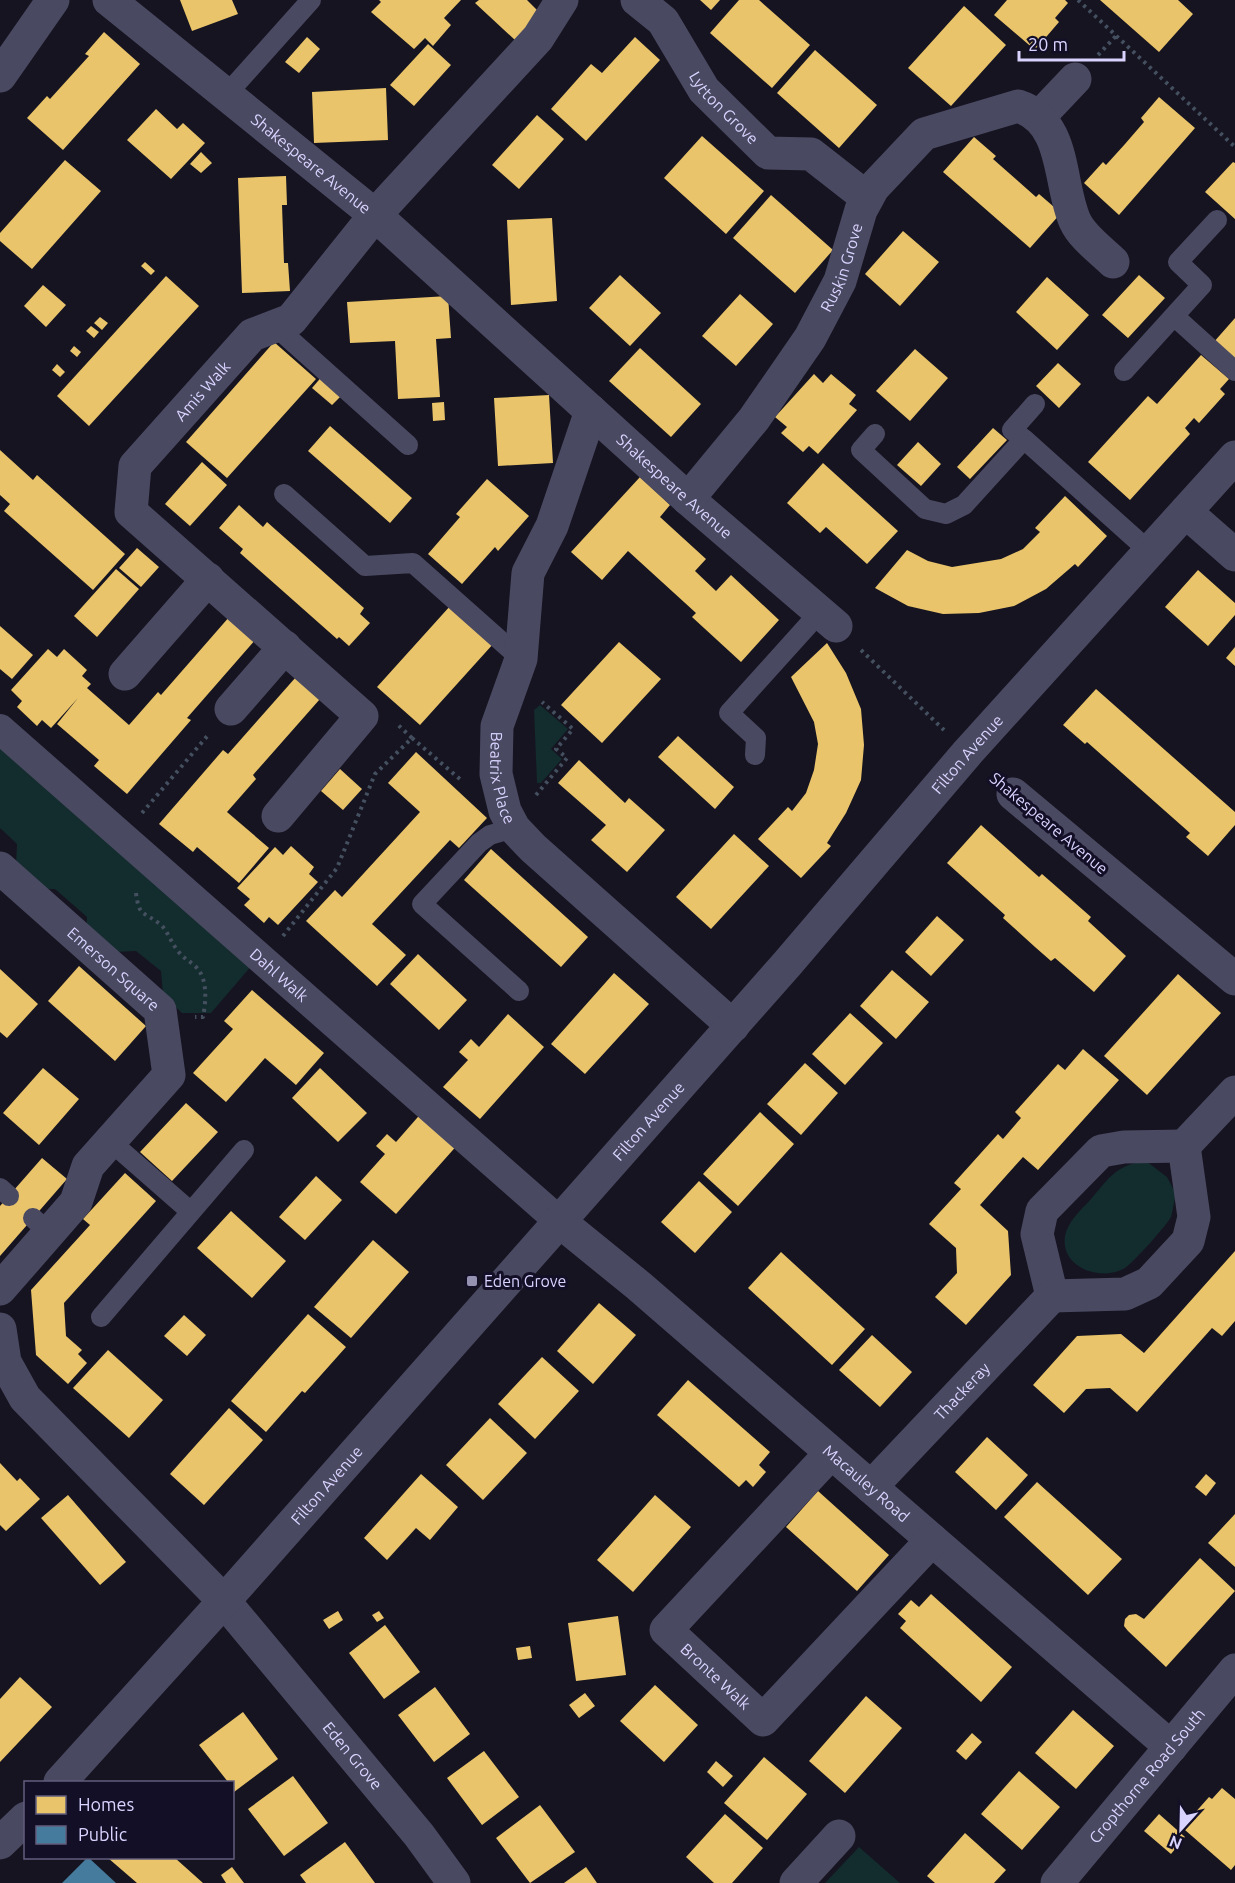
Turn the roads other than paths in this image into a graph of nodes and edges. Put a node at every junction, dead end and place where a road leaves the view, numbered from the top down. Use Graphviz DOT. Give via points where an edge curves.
graph roads {
  1 [pos="52,0"];
  2 [pos="109,0"];
  3 [pos="311,0"];
  4 [pos="562,0"];
  5 [pos="637,0"];
  6 [pos="0,76"];
  7 [pos="1075,79"];
  8 [pos="226,95"];
  9 [pos="1038,117"];
  10 [pos="866,197"];
  11 [pos="375,215"];
  12 [pos="1217,220"];
  13 [pos="1113,262"];
  14 [pos="1174,316"];
  15 [pos="275,326"];
  16 [pos="1124,371"];
  17 [pos="1235,371"];
  18 [pos="1035,404"];
  19 [pos="591,411"];
  20 [pos="875,434"];
  21 [pos="1023,439"];
  22 [pos="408,446"];
  23 [pos="1235,457"];
  24 [pos="284,494"];
  25 [pos="688,499"];
  26 [pos="1186,512"];
  27 [pos="1150,552"];
  28 [pos="1235,555"];
  29 [pos="208,579"];
  30 [pos="828,619"];
  31 [pos="285,647"];
  32 [pos="521,659"];
  33 [pos="125,674"];
  34 [pos="231,709"];
  35 [pos="0,729"];
  36 [pos="755,755"];
  37 [pos="1013,794"];
  38 [pos="278,816"];
  39 [pos="514,828"];
  40 [pos="0,868"];
  41 [pos="1235,979"];
  42 [pos="519,991"];
  43 [pos="733,1026"];
  44 [pos="1235,1092"];
  45 [pos="110,1141"];
  46 [pos="1184,1146"];
  47 [pos="244,1150"];
  48 [pos="191,1212"];
  49 [pos="559,1221"];
  50 [pos="0,1289"];
  51 [pos="1052,1296"];
  52 [pos="101,1317"];
  53 [pos="0,1329"];
  54 [pos="831,1453"];
  55 [pos="871,1487"];
  56 [pos="932,1540"];
  57 [pos="224,1601"];
  58 [pos="1235,1670"];
  59 [pos="1171,1747"];
  60 [pos="61,1781"];
  61 [pos="24,1820"];
  62 [pos="839,1836"];
  63 [pos="0,1844"];
  64 [pos="454,1883"];
  65 [pos="796,1883"];
  66 [pos="1057,1883"];
  1 -- 6 [label="street"];
  2 -- 8 [label="street, Shakespeare Avenue"];
  3 -- 8 [label="lane"];
  4 -- 11 [label="street" via="538,38"];
  5 -- 10 [label="street, Lytton Grove" via="663,21 704,90 768,153 811,154"];
  7 -- 9 [label="street"];
  8 -- 11 [label="street, Shakespeare Avenue"];
  9 -- 10 [label="street, Ruskin Grove" via="1018,106 930,130"];
  9 -- 13 [label="street" via="1053,139 1075,221"];
  10 -- 25 [label="street, Ruskin Grove" via="840,281 810,339 754,419"];
  11 -- 15 [label="street, Amis Walk" via="291,320"];
  11 -- 19 [label="street, Shakespeare Avenue"];
  12 -- 14 [label="lane" via="1178,262 1202,285"];
  14 -- 16 [label="lane"];
  14 -- 17 [label="lane"];
  15 -- 22 [label="lane"];
  15 -- 29 [label="street, Amis Walk" via="252,335 135,466 131,512"];
  18 -- 21 [label="lane" via="1012,430"];
  19 -- 25 [label="street, Shakespeare Avenue"];
  19 -- 32 [label="street, Beatrix Place" via="552,525 528,573"];
  20 -- 21 [label="lane" via="861,450 925,509 946,514 964,505"];
  21 -- 27 [label="lane"];
  23 -- 26 [label="street, Filton Avenue"];
  24 -- 32 [label="lane" via="365,566 413,563"];
  25 -- 30 [label="street, Shakespeare Avenue"];
  26 -- 27 [label="street, Filton Avenue"];
  26 -- 28 [label="street"];
  27 -- 43 [label="street, Filton Avenue" via="968,752"];
  29 -- 31 [label="street, Amis Walk"];
  29 -- 33 [label="street"];
  30 -- 36 [label="lane" via="729,713 756,738"];
  31 -- 34 [label="street"];
  31 -- 38 [label="street, Amis Walk" via="362,716"];
  32 -- 39 [label="street, Beatrix Place" via="497,726 495,754 501,795"];
  35 -- 49 [label="street, Dahl Walk"];
  37 -- 41 [label="street, Shakespeare Avenue"];
  39 -- 42 [label="lane" via="490,835 479,843 422,904"];
  39 -- 43 [label="street, Beatrix Place"];
  40 -- 45 [label="street, Emerson Square" via="160,1010 169,1075"];
  43 -- 49 [label="street, Filton Avenue"];
  44 -- 46 [label="street"];
  45 -- 48 [label="lane"];
  45 -- 50 [label="street, Emerson Square" via="88,1166 76,1202 41,1225"];
  46 -- 51 [label="street" via="1194,1217 1188,1241 1149,1283 1125,1294"];
  46 -- 51 [label="street" via="1124,1147 1101,1152 1042,1211 1037,1234"];
  47 -- 48 [label="lane"];
  48 -- 52 [label="lane"];
  49 -- 54 [label="street, Macauley Road"];
  49 -- 57 [label="street, Filton Avenue"];
  51 -- 55 [label="street, Thackeray"];
  53 -- 57 [label="street, Eden Grove" via="5,1362 25,1398"];
  54 -- 55 [label="street, Macauley Road"];
  54 -- 56 [label="street, Bronte Walk" via="666,1630 763,1720"];
  55 -- 56 [label="street, Macauley Road"];
  56 -- 59 [label="street, Macauley Road"];
  57 -- 60 [label="street, Filton Avenue"];
  57 -- 64 [label="street, Eden Grove" via="419,1835"];
  58 -- 59 [label="street, Cropthorne Road South"];
  59 -- 66 [label="street, Cropthorne Road South"];
  61 -- 63 [label="street"];
  62 -- 65 [label="street"];
}
